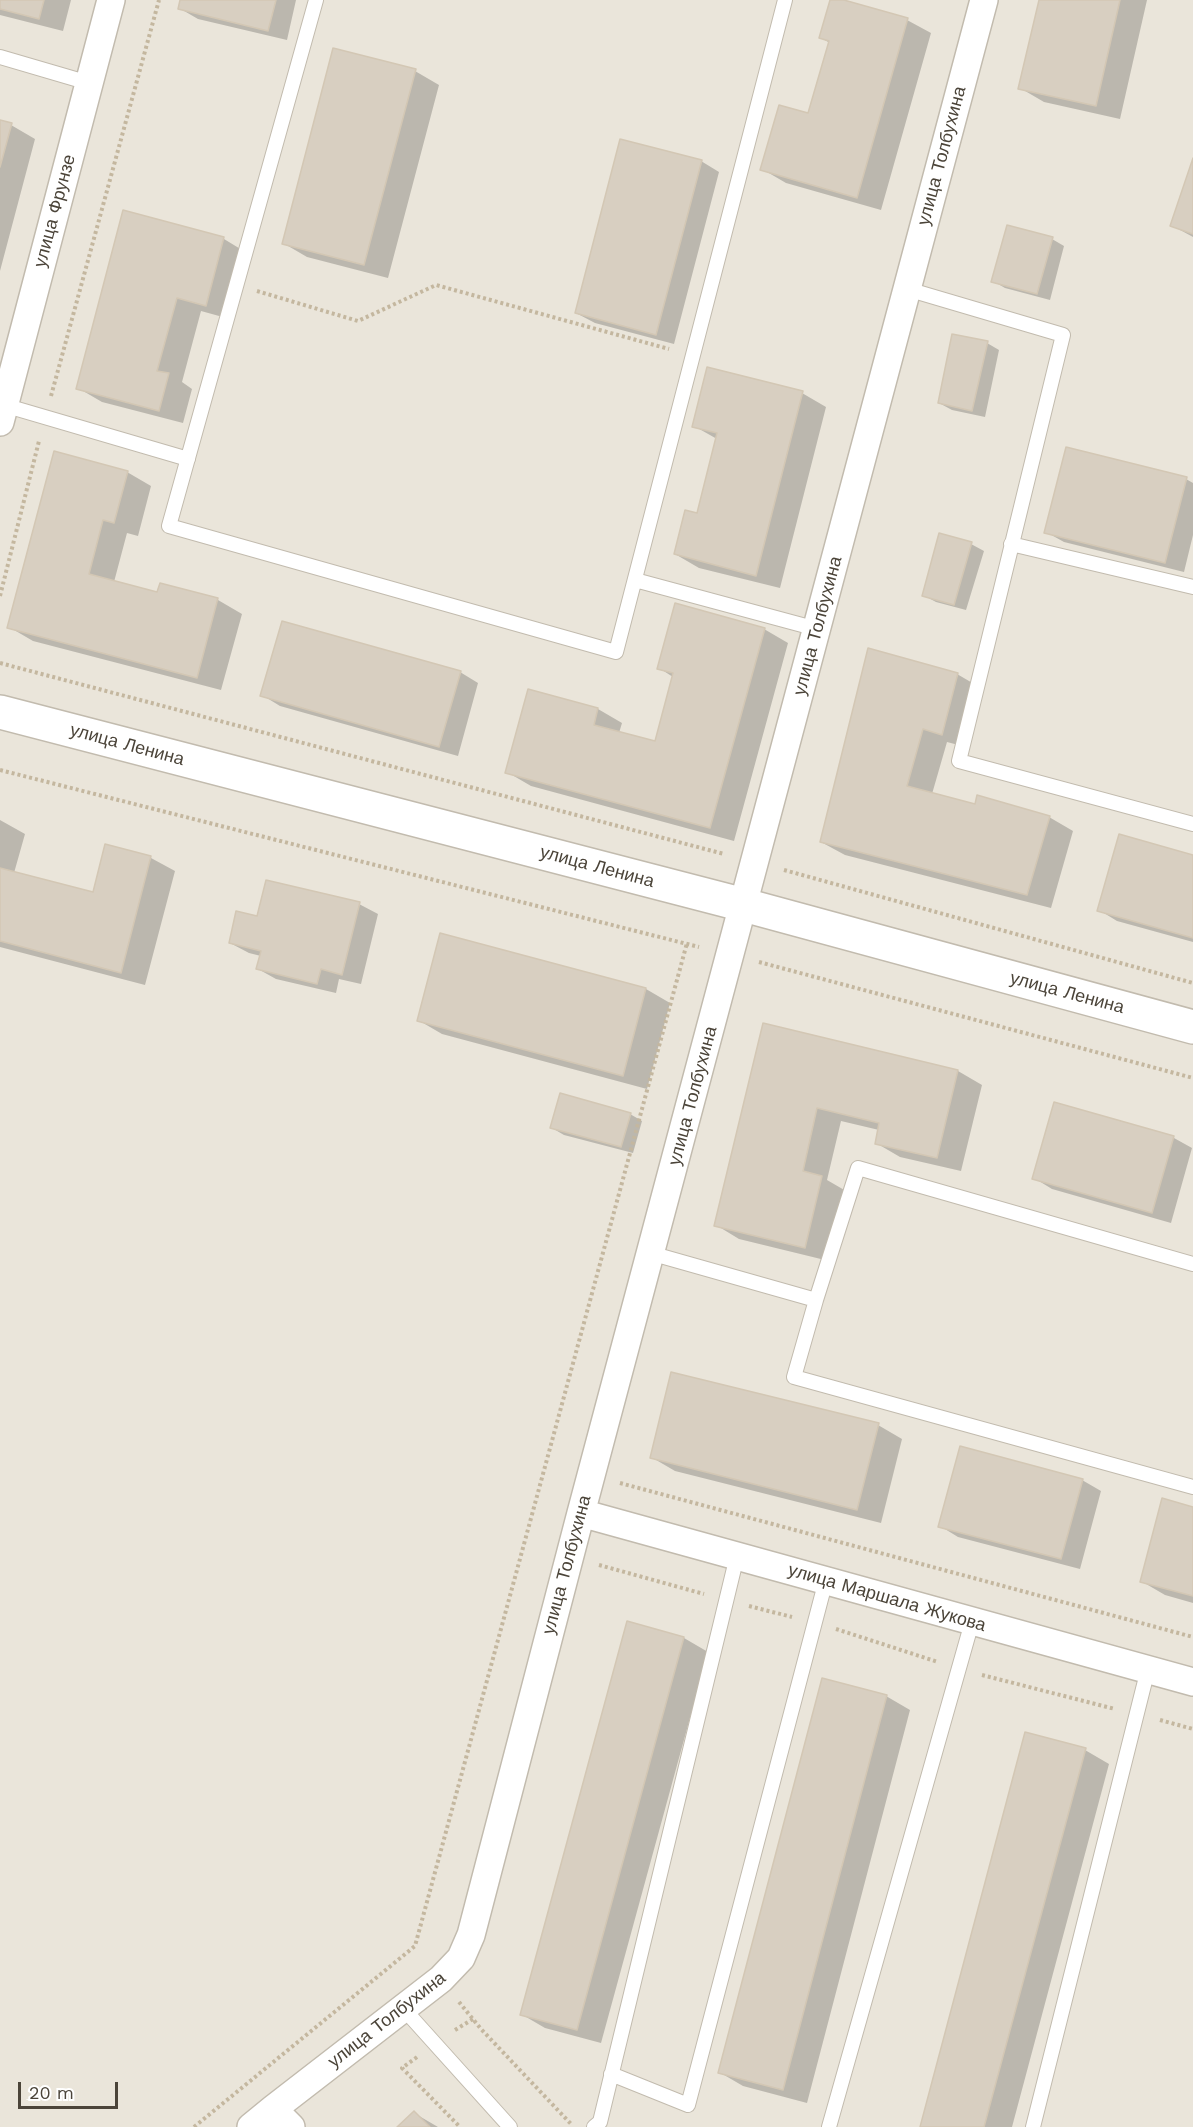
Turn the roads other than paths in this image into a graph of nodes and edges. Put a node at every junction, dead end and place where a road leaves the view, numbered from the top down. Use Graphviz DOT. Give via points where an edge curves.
graph roads {
  1 [pos="111,0"];
  2 [pos="316,0"];
  3 [pos="785,0"];
  4 [pos="984,0"];
  5 [pos="0,57"];
  6 [pos="89,83"];
  7 [pos="907,289"];
  8 [pos="2,410"];
  9 [pos="188,459"];
  10 [pos="1011,544"];
  11 [pos="636,580"];
  12 [pos="1193,587"];
  13 [pos="817,629"];
  14 [pos="0,712"];
  15 [pos="1193,824"];
  16 [pos="744,905"];
  17 [pos="1193,1027"];
  18 [pos="650,1253"];
  19 [pos="1193,1264"];
  20 [pos="816,1300"];
  21 [pos="1193,1487"];
  22 [pos="581,1513"];
  23 [pos="737,1556"];
  24 [pos="826,1580"];
  25 [pos="972,1622"];
  26 [pos="1148,1669"];
  27 [pos="1193,1682"];
  28 [pos="402,2007"];
  29 [pos="611,2074"];
  30 [pos="282,2118"];
  31 [pos="251,2127"];
  32 [pos="510,2127"];
  33 [pos="594,2127"];
  34 [pos="829,2127"];
  35 [pos="1033,2127"];
  1 -- 6 [label="street, улица Фрунзе"];
  2 -- 9 [label="lane"];
  3 -- 11 [label="lane"];
  4 -- 7 [label="street, улица Толбухина"];
  5 -- 6 [label="lane"];
  6 -- 8 [label="street, улица Фрунзе"];
  7 -- 10 [label="lane" via="1063,335"];
  7 -- 13 [label="street, улица Толбухина"];
  8 -- 9 [label="lane" via="45,417"];
  9 -- 11 [label="lane" via="169,526 616,652"];
  10 -- 12 [label="lane"];
  10 -- 15 [label="lane" via="959,761"];
  11 -- 13 [label="lane"];
  13 -- 16 [label="street, улица Толбухина"];
  14 -- 16 [label="street, улица Ленина"];
  16 -- 17 [label="street, улица Ленина"];
  16 -- 18 [label="street, улица Толбухина"];
  18 -- 20 [label="lane"];
  18 -- 22 [label="street, улица Толбухина"];
  19 -- 20 [label="lane" via="858,1168"];
  20 -- 21 [label="lane" via="794,1377"];
  22 -- 23 [label="street, улица Маршала Жукова"];
  22 -- 28 [label="street, улица Толбухина" via="471,1935 461,1958 441,1979"];
  23 -- 24 [label="street, улица Маршала Жукова"];
  23 -- 29 [label="lane"];
  24 -- 25 [label="street, улица Маршала Жукова"];
  24 -- 29 [label="lane" via="688,2105"];
  25 -- 26 [label="street, улица Маршала Жукова"];
  25 -- 34 [label="lane"];
  26 -- 27 [label="street, улица Маршала Жукова"];
  26 -- 35 [label="lane"];
  28 -- 30 [label="street, улица Толбухина"];
  28 -- 32 [label="lane"];
  29 -- 33 [label="lane" via="600,2122"];
  30 -- 31 [label="street, улица Толбухина"];
}
